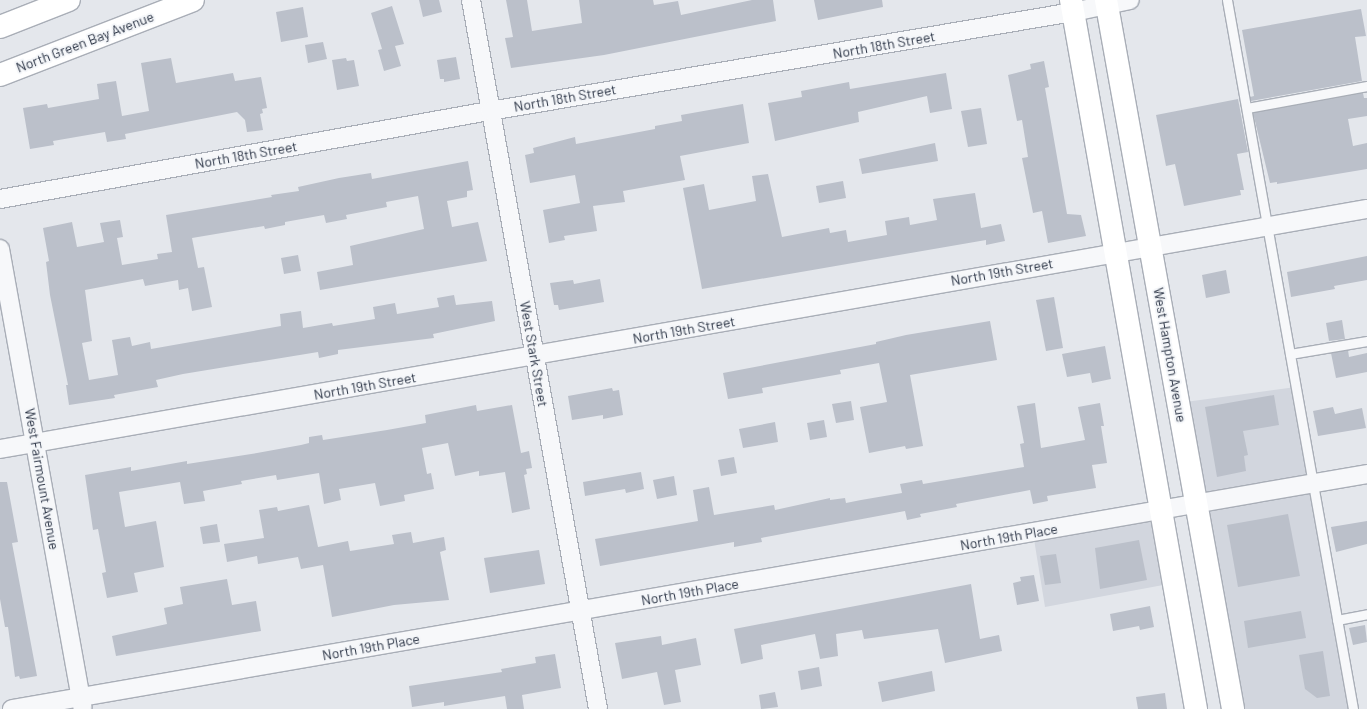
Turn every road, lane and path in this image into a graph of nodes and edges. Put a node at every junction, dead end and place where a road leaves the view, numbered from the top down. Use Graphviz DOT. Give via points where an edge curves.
graph roads {
  1 [pos="69,0"];
  2 [pos="193,0"];
  3 [pos="471,0"];
  4 [pos="1130,0"];
  5 [pos="1227,0"];
  6 [pos="1107,2"];
  7 [pos="1072,6"];
  8 [pos="0,27"];
  9 [pos="0,75"];
  10 [pos="1367,86"];
  11 [pos="1247,108"];
  12 [pos="490,111"];
  13 [pos="0,199"];
  14 [pos="1367,209"];
  15 [pos="1268,226"];
  16 [pos="1150,246"];
  17 [pos="0,249"];
  18 [pos="1116,252"];
  19 [pos="1367,341"];
  20 [pos="1290,354"];
  21 [pos="535,357"];
  22 [pos="35,443"];
  23 [pos="0,449"];
  24 [pos="1367,474"];
  25 [pos="1313,483"];
  26 [pos="1196,504"];
  27 [pos="1161,510"];
  28 [pos="580,611"];
  29 [pos="1367,614"];
  30 [pos="1337,620"];
  31 [pos="82,703"];
  32 [pos="12,709"];
  33 [pos="598,709"];
  34 [pos="1196,709"];
  35 [pos="1233,709"];
  36 [pos="1353,709"];
  1 -- 8 [label="main road"];
  2 -- 9 [label="main road, North Green Bay Avenue"];
  3 -- 12 [label="street, West Stark Street"];
  4 -- 6 [label="street, North 18th Street"];
  5 -- 11 [label="lane"];
  6 -- 7 [label="street, North 18th Street"];
  6 -- 16 [label="main road, West Hampton Avenue"];
  7 -- 12 [label="street, North 18th Street"];
  7 -- 18 [label="main road"];
  10 -- 11 [label="lane"];
  11 -- 15 [label="lane"];
  12 -- 13 [label="street, North 18th Street"];
  12 -- 21 [label="street, West Stark Street"];
  14 -- 15 [label="street, North 19th Street"];
  15 -- 16 [label="street, North 19th Street"];
  15 -- 20 [label="lane"];
  16 -- 18 [label="street, North 19th Street"];
  16 -- 26 [label="main road, West Hampton Avenue"];
  17 -- 22 [label="street, West Fairmount Avenue"];
  18 -- 21 [label="street, North 19th Street"];
  18 -- 27 [label="main road"];
  19 -- 20 [label="lane"];
  20 -- 25 [label="lane"];
  21 -- 22 [label="street, North 19th Street"];
  21 -- 28 [label="street, West Stark Street"];
  22 -- 23 [label="street, North 19th Street"];
  22 -- 31 [label="street, West Fairmount Avenue"];
  24 -- 25 [label="street, North 19th Place"];
  25 -- 26 [label="street, North 19th Place"];
  25 -- 30 [label="lane"];
  26 -- 27 [label="street, North 19th Place"];
  26 -- 35 [label="main road, West Hampton Avenue"];
  27 -- 28 [label="street, North 19th Place"];
  27 -- 34 [label="main road"];
  28 -- 31 [label="street, North 19th Place"];
  28 -- 33 [label="street, West Stark Street"];
  29 -- 30 [label="lane"];
  30 -- 36 [label="lane"];
  31 -- 32 [label="street, North 19th Place"];
}
